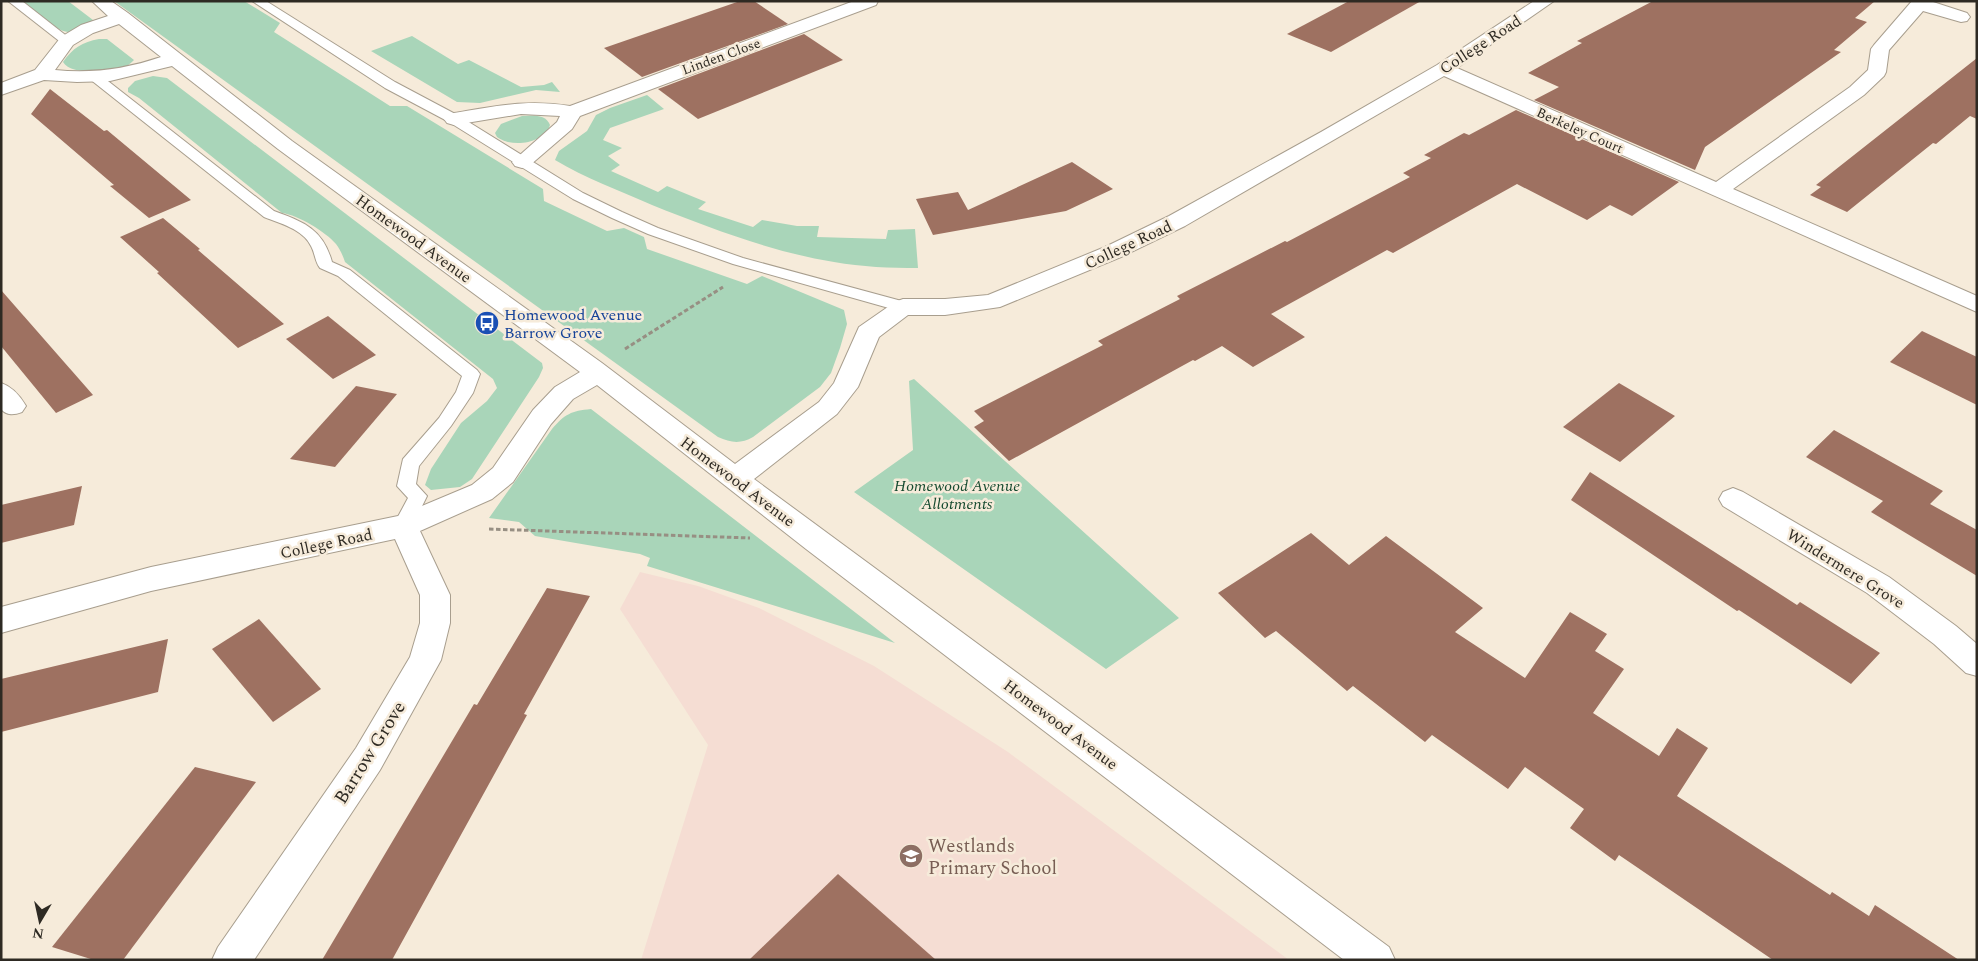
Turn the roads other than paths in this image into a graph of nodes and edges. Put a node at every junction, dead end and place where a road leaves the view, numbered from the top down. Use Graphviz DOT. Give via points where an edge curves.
graph roads {
  1 [pos="14,1"];
  2 [pos="100,1"];
  3 [pos="258,1"];
  4 [pos="870,1"];
  5 [pos="1546,1"];
  6 [pos="1920,3"];
  7 [pos="122,17"];
  8 [pos="1961,17"];
  9 [pos="67,41"];
  10 [pos="176,58"];
  11 [pos="1443,69"];
  12 [pos="42,74"];
  13 [pos="95,77"];
  14 [pos="1,88"];
  15 [pos="572,112"];
  16 [pos="454,119"];
  17 [pos="522,162"];
  18 [pos="1718,190"];
  19 [pos="1977,305"];
  20 [pos="903,307"];
  21 [pos="595,371"];
  22 [pos="735,479"];
  23 [pos="1733,499"];
  24 [pos="403,526"];
  25 [pos="1,620"];
  26 [pos="1977,663"];
  27 [pos="231,960"];
  28 [pos="1376,960"];
  1 -- 9 [label="lane"];
  2 -- 7 [label="street, Homewood Avenue"];
  3 -- 16 [label="lane" via="382,80"];
  4 -- 15 [label="street, Linden Close"];
  5 -- 11 [label="street, College Road"];
  6 -- 8 [label="street"];
  6 -- 18 [label="street" via="1880,48 1877,72 1856,91"];
  7 -- 9 [label="street" via="87,29"];
  7 -- 10 [label="street, Homewood Avenue"];
  9 -- 12 [label="street"];
  10 -- 13 [label="street" via="124,74"];
  10 -- 21 [label="street, Homewood Avenue" via="285,145"];
  11 -- 18 [label="street, Berkeley Court"];
  11 -- 20 [label="street, College Road" via="1177,221 1113,252 992,302"];
  12 -- 13 [label="street"];
  12 -- 14 [label="street"];
  13 -- 24 [label="lane" via="269,214 306,232 317,242 325,265 344,273 471,374 464,393 445,422 410,464 406,486 418,496"];
  15 -- 16 [label="street, Linden Close" via="522,108"];
  15 -- 17 [label="street" via="565,125"];
  16 -- 17 [label="lane"];
  17 -- 20 [label="lane" via="578,196 653,231 755,267"];
  18 -- 19 [label="street, Berkeley Court"];
  20 -- 22 [label="street" via="868,334 844,387 828,408"];
  21 -- 22 [label="street, Homewood Avenue"];
  21 -- 24 [label="street, College Road" via="564,393 542,417 503,475 482,492"];
  22 -- 28 [label="street, Homewood Avenue"];
  23 -- 26 [label="street, Windermere Grove" via="1878,584"];
  24 -- 25 [label="street, College Road" via="152,579"];
  24 -- 27 [label="street, Barrow Grove" via="435,595 434,623 425,660 368,758"];
}
